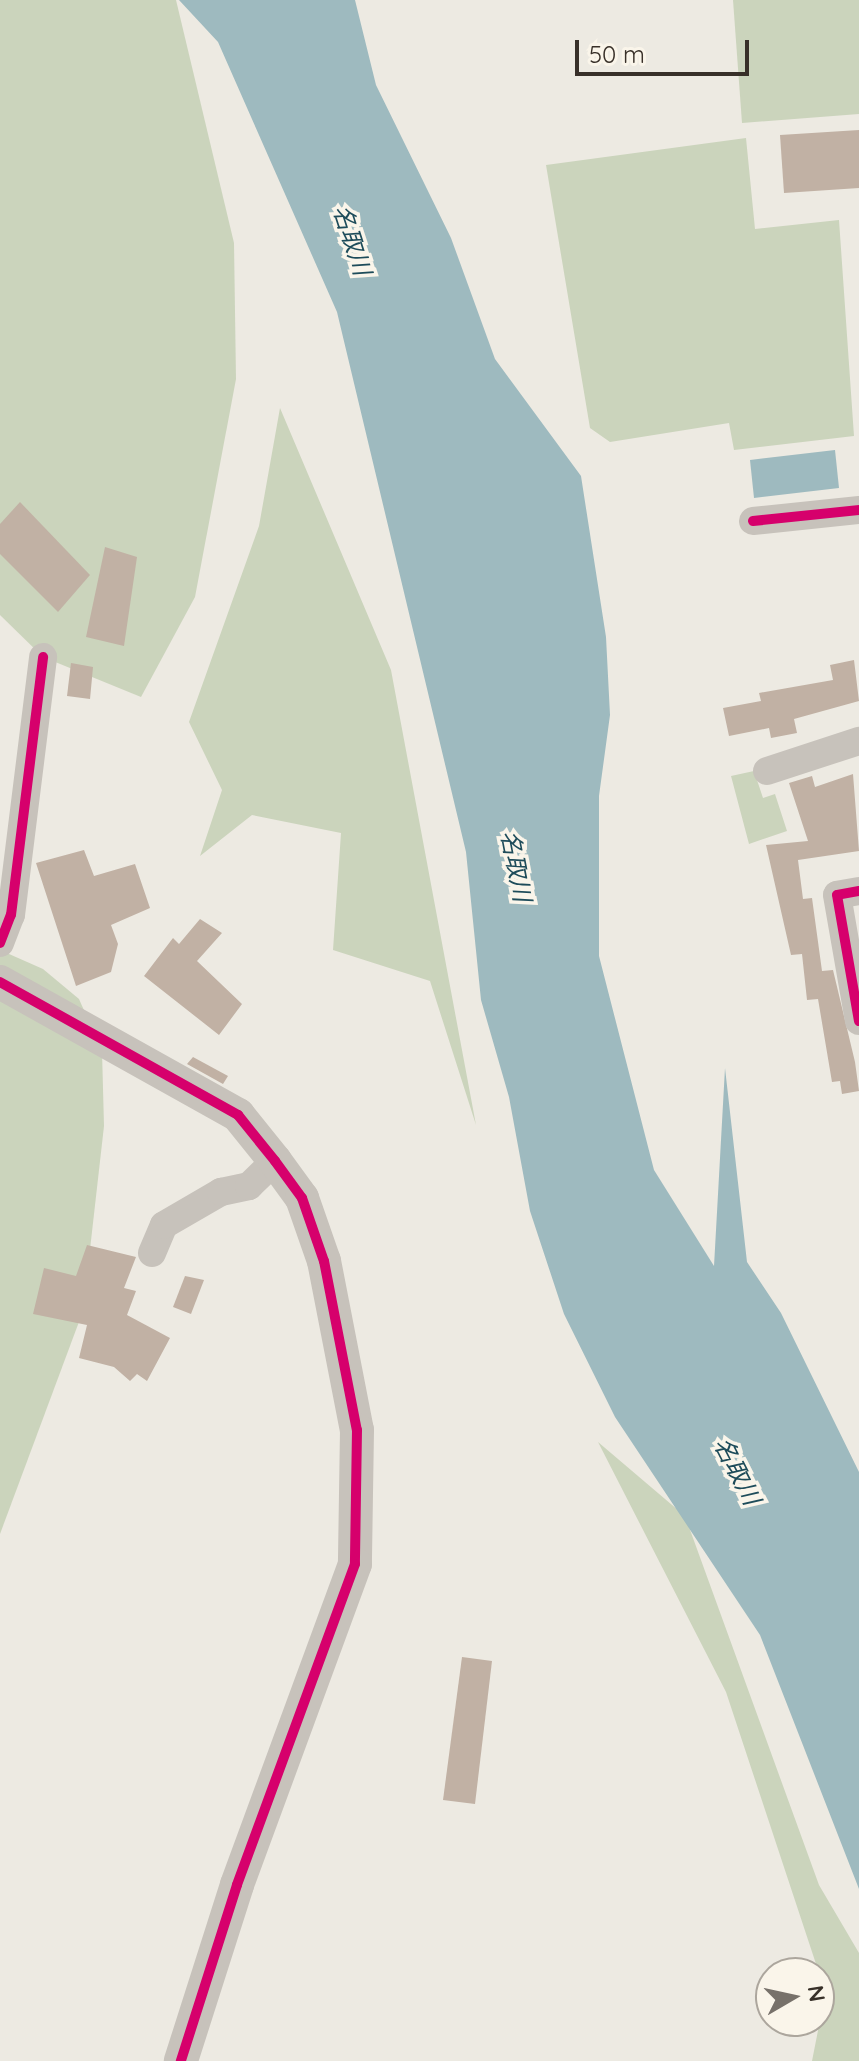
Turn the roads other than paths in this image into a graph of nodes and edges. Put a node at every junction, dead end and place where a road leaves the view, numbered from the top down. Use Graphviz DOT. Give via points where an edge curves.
graph roads {
  1 [pos="859,510"];
  2 [pos="753,521"];
  3 [pos="43,657"];
  4 [pos="859,741"];
  5 [pos="767,771"];
  6 [pos="859,891"];
  7 [pos="0,943"];
  8 [pos="0,982"];
  9 [pos="858,1015"];
  10 [pos="275,1161"];
  11 [pos="152,1253"];
  12 [pos="181,2061"];
  1 -- 2 [label="street"];
  3 -- 7 [label="street" via="11,915"];
  4 -- 5 [label="street"];
  6 -- 9 [label="street" via="837,895"];
  8 -- 10 [label="street" via="238,1115"];
  10 -- 11 [label="street" via="249,1186 221,1192 164,1225"];
  10 -- 12 [label="street" via="302,1198 324,1261 357,1430 355,1564 237,1885"];
}
